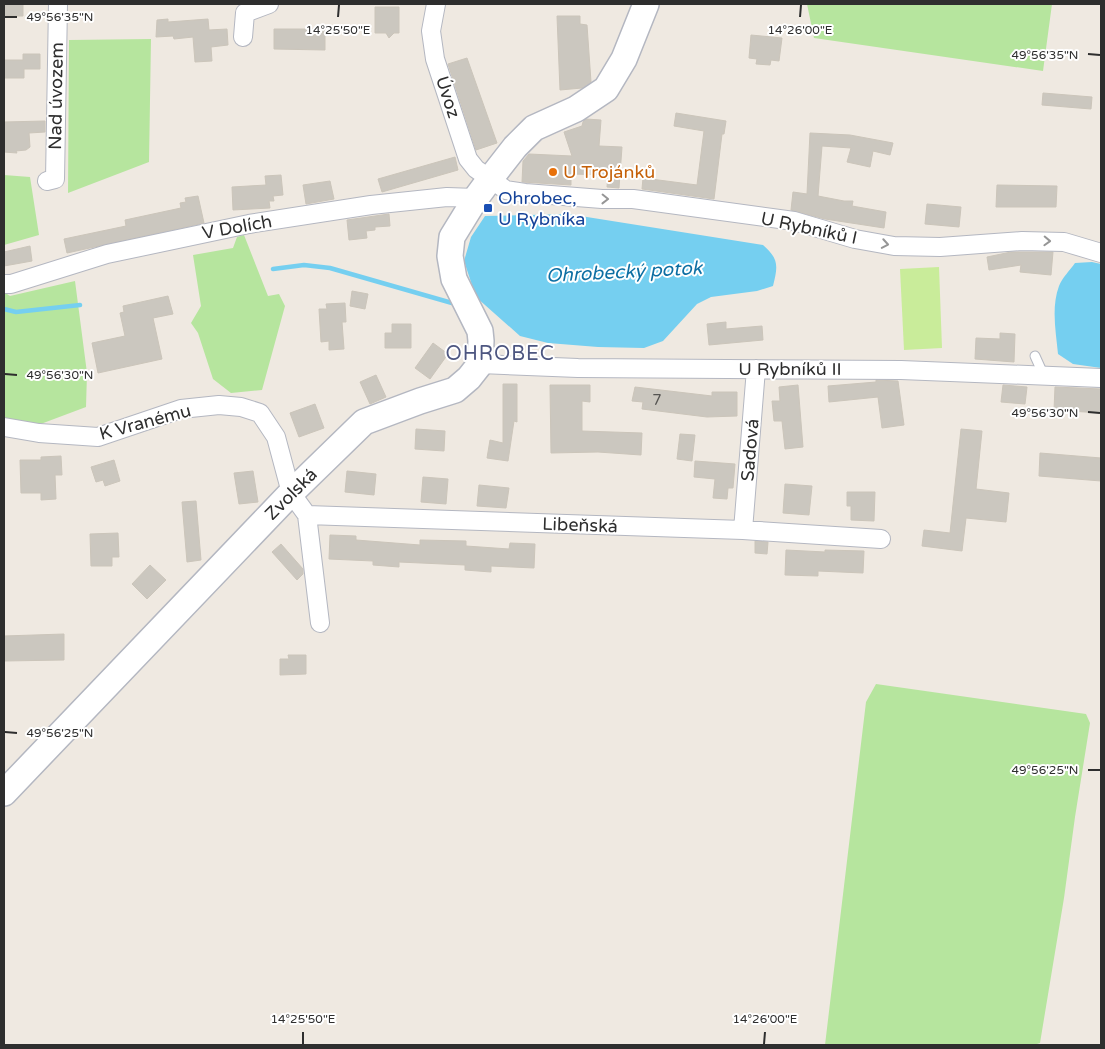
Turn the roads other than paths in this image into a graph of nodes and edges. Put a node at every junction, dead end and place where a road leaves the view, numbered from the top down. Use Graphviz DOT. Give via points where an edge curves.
graph roads {
  1 [pos="58,4"];
  2 [pos="269,4"];
  3 [pos="436,4"];
  4 [pos="646,4"];
  5 [pos="243,37"];
  6 [pos="47,182"];
  7 [pos="483,188"];
  8 [pos="1101,253"];
  9 [pos="4,284"];
  10 [pos="1035,356"];
  11 [pos="480,364"];
  12 [pos="756,369"];
  13 [pos="1044,376"];
  14 [pos="1101,378"];
  15 [pos="4,427"];
  16 [pos="291,493"];
  17 [pos="307,516"];
  18 [pos="743,530"];
  19 [pos="881,539"];
  20 [pos="320,623"];
  21 [pos="4,793"];
  1 -- 6 [label="street, Nad úvozem" via="55,179"];
  2 -- 5 [label="street" via="245,13"];
  3 -- 7 [label="street, Úvoz" via="431,31 435,59 468,159 476,169"];
  4 -- 7 [label="street" via="624,59 606,89 576,109 534,128"];
  7 -- 8 [label="street, U Rybníků I, one-way" via="633,199 784,220 894,246 940,247 1022,240 1064,242"];
  7 -- 9 [label="street, V Dolích" via="447,197 248,224 107,254"];
  7 -- 11 [label="street" via="452,237 450,256 454,280 480,331"];
  10 -- 13 [label="lane"];
  11 -- 12 [label="street, U Rybníků II"];
  11 -- 16 [label="street, Zvolská" via="454,390 364,422"];
  12 -- 13 [label="street, U Rybníků II" via="901,370"];
  12 -- 18 [label="street, Sadová"];
  13 -- 14 [label="street, U Rybníků II"];
  15 -- 16 [label="street, K Vranému" via="38,433 98,436 181,409 219,405 241,407 260,413 276,437"];
  16 -- 17 [label="street"];
  16 -- 21 [label="street, Zvolská"];
  17 -- 18 [label="street, Libeňská"];
  17 -- 20 [label="street, Zvolská"];
  18 -- 19 [label="street, Libeňská"];
}
